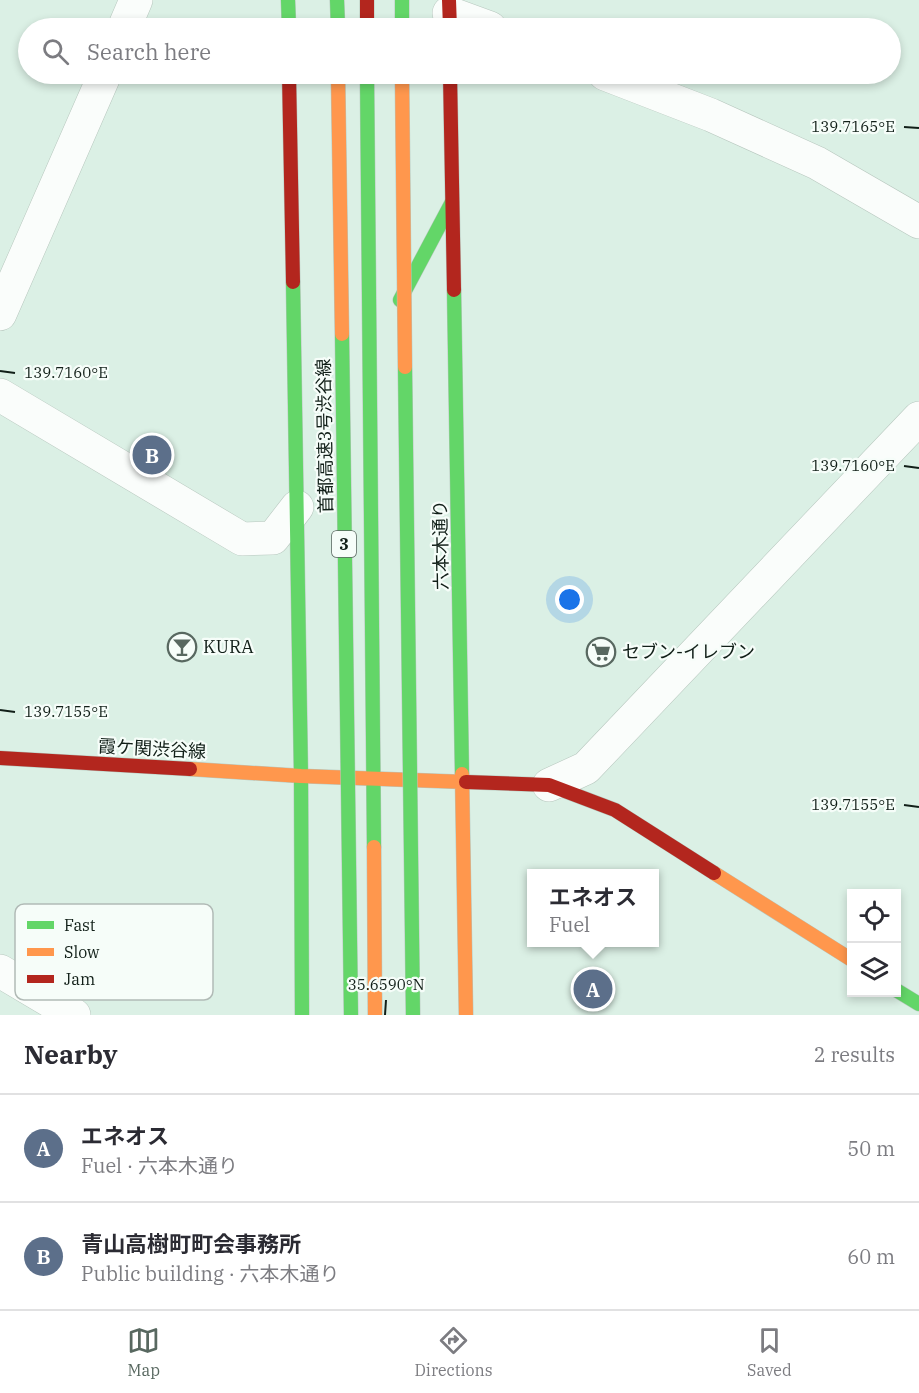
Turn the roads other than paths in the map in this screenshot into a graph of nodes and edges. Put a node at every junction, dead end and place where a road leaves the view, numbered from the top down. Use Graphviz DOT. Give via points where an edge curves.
graph roads {
  1 [pos="136,0"];
  2 [pos="288,0"];
  3 [pos="337,0"];
  4 [pos="367,0"];
  5 [pos="402,0"];
  6 [pos="128,18"];
  7 [pos="289,18"];
  8 [pos="338,18"];
  9 [pos="367,18"];
  10 [pos="402,18"];
  11 [pos="101,84"];
  12 [pos="289,84"];
  13 [pos="338,84"];
  14 [pos="367,84"];
  15 [pos="402,84"];
  16 [pos="450,84"];
  17 [pos="631,84"];
  18 [pos="453,201"];
  19 [pos="919,222"];
  20 [pos="0,314"];
  21 [pos="389,322"];
  22 [pos="0,395"];
  23 [pos="919,418"];
  24 [pos="297,507"];
  25 [pos="388,724"];
  26 [pos="0,758"];
  27 [pos="301,776"];
  28 [pos="374,778"];
  29 [pos="462,783"];
  30 [pos="549,785"];
  31 [pos="847,957"];
  32 [pos="0,971"];
  33 [pos="15,980"];
  34 [pos="901,993"];
  35 [pos="49,1000"];
  36 [pos="919,1004"];
  37 [pos="74,1015"];
  38 [pos="302,1015"];
  39 [pos="351,1015"];
  40 [pos="375,1015"];
  41 [pos="413,1015"];
  42 [pos="466,1015"];
  1 -- 6 [label="street"];
  2 -- 7 [label="main road"];
  3 -- 8 [label="main road"];
  4 -- 9 [label="main road"];
  5 -- 10 [label="main road"];
  11 -- 20 [label="street"];
  12 -- 24 [label="main road"];
  13 -- 39 [label="main road, 首都高速3号渋谷線 / 3, bridge"];
  14 -- 28 [label="main road"];
  15 -- 41 [label="main road, bridge"];
  16 -- 18 [label="main road, 六本木通り"];
  17 -- 19 [label="street" via="818,163"];
  18 -- 21 [label="main road"];
  18 -- 29 [label="main road, 六本木通り"];
  22 -- 24 [label="street" via="242,539 273,538"];
  23 -- 30 [label="street" via="586,768"];
  24 -- 27 [label="main road"];
  25 -- 28 [label="main road"];
  26 -- 27 [label="main road, 霞ケ関渋谷線"];
  27 -- 28 [label="main road, 霞ケ関渋谷線"];
  27 -- 38 [label="main road"];
  28 -- 29 [label="main road, 霞ケ関渋谷線"];
  28 -- 40 [label="main road"];
  29 -- 30 [label="main road, 霞ケ関渋谷線"];
  29 -- 42 [label="main road, 六本木通り"];
  30 -- 31 [label="main road, 霞ケ関渋谷線" via="615,810"];
  32 -- 33 [label="street"];
  34 -- 36 [label="main road"];
  35 -- 37 [label="street"];
}
